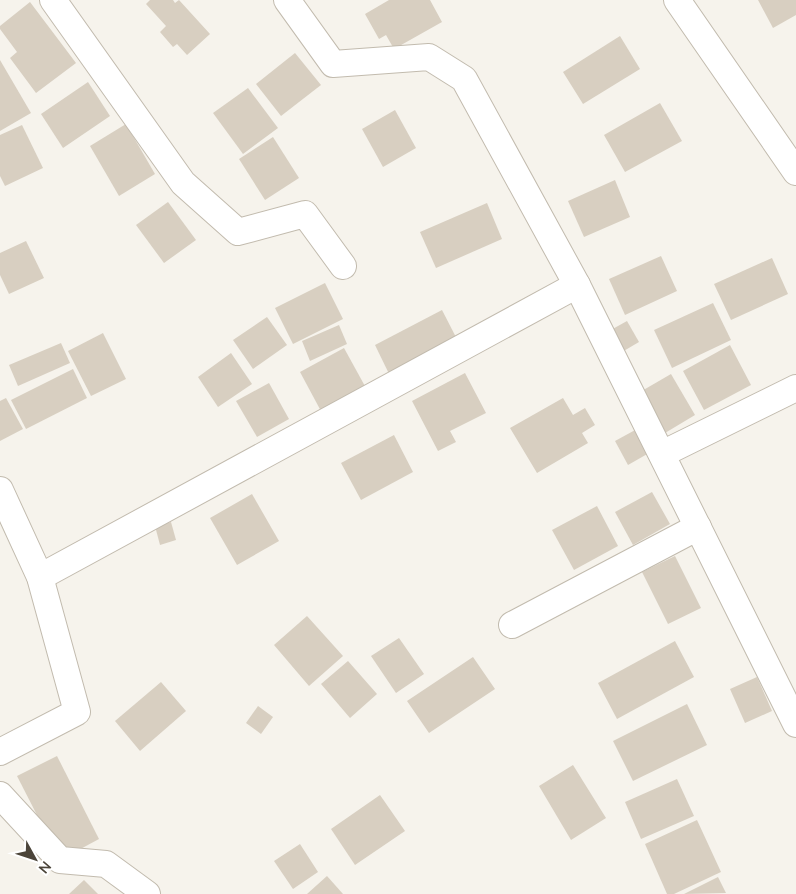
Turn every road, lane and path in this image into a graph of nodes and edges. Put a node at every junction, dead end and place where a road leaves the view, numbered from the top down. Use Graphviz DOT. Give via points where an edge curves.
graph roads {
  1 [pos="53,0"];
  2 [pos="287,0"];
  3 [pos="679,1"];
  4 [pos="796,172"];
  5 [pos="343,266"];
  6 [pos="577,284"];
  7 [pos="796,388"];
  8 [pos="662,454"];
  9 [pos="0,490"];
  10 [pos="698,527"];
  11 [pos="40,577"];
  12 [pos="512,625"];
  13 [pos="796,724"];
  14 [pos="0,752"];
  15 [pos="0,794"];
  16 [pos="148,894"];
  1 -- 5 [label="street" via="183,183 238,232 305,214"];
  2 -- 6 [label="street" via="333,64 429,57 464,79"];
  3 -- 4 [label="street"];
  6 -- 8 [label="street"];
  6 -- 11 [label="street"];
  7 -- 8 [label="street"];
  8 -- 10 [label="street"];
  9 -- 11 [label="street"];
  10 -- 12 [label="street"];
  10 -- 13 [label="street"];
  11 -- 14 [label="street" via="77,712"];
  15 -- 16 [label="street" via="60,860 106,864"];
}
